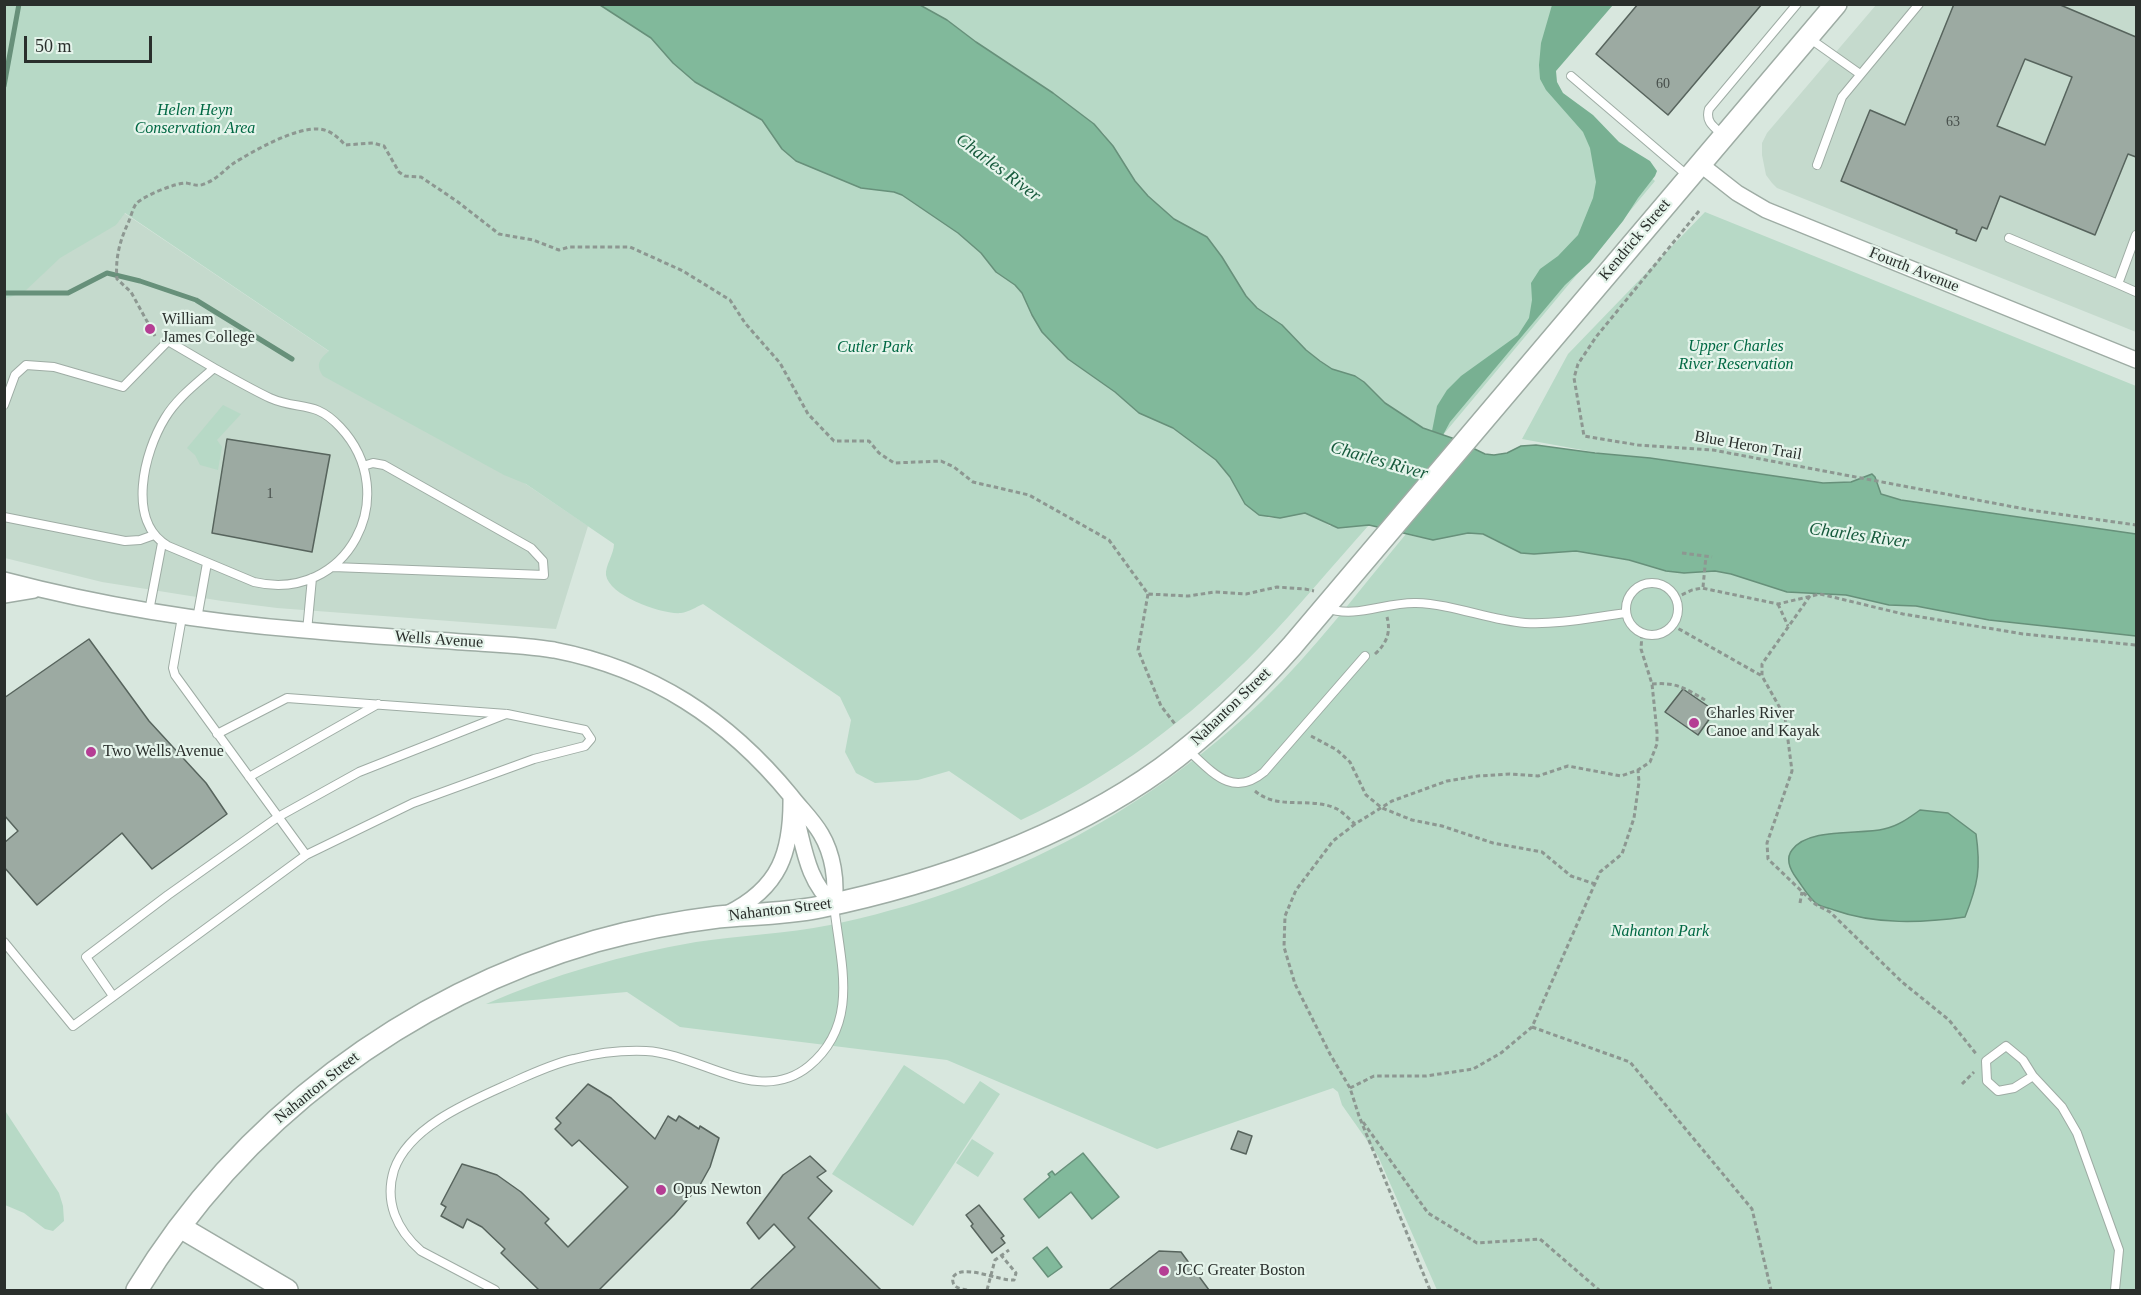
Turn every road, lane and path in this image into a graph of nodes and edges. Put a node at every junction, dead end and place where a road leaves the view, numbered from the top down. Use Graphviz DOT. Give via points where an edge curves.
graph roads {
  1 [pos="1797,4"];
  2 [pos="1836,4"];
  3 [pos="1919,4"];
  4 [pos="1808,37"];
  5 [pos="1860,74"];
  6 [pos="1570,76"];
  7 [pos="1724,136"];
  8 [pos="1817,165"];
  9 [pos="1695,170"];
  10 [pos="1699,211"];
  11 [pos="2136,235"];
  12 [pos="2009,237"];
  13 [pos="2118,284"];
  14 [pos="2136,292"];
  15 [pos="161,347"];
  16 [pos="2136,360"];
  17 [pos="213,369"];
  18 [pos="4,405"];
  19 [pos="363,466"];
  20 [pos="1435,475"];
  21 [pos="4,517"];
  22 [pos="2136,525"];
  23 [pos="154,535"];
  24 [pos="162,543"];
  25 [pos="1682,553"];
  26 [pos="1706,556"];
  27 [pos="1712,557"];
  28 [pos="207,563"];
  29 [pos="333,567"];
  30 [pos="312,578"];
  31 [pos="4,580"];
  32 [pos="1702,588"];
  33 [pos="42,589"];
  34 [pos="1148,594"];
  35 [pos="4,595"];
  36 [pos="1810,597"];
  37 [pos="1675,598"];
  38 [pos="1329,602"];
  39 [pos="1778,604"];
  40 [pos="1385,606"];
  41 [pos="149,611"];
  42 [pos="1626,613"];
  43 [pos="189,618"];
  44 [pos="1672,625"];
  45 [pos="1788,626"];
  46 [pos="307,631"];
  47 [pos="1642,633"];
  48 [pos="2136,645"];
  49 [pos="1365,656"];
  50 [pos="1762,676"];
  51 [pos="1652,684"];
  52 [pos="1705,700"];
  53 [pos="378,704"];
  54 [pos="507,714"];
  55 [pos="1175,724"];
  56 [pos="1302,729"];
  57 [pos="217,734"];
  58 [pos="1187,749"];
  59 [pos="1638,770"];
  60 [pos="249,777"];
  61 [pos="1248,783"];
  62 [pos="791,796"];
  63 [pos="1382,808"];
  64 [pos="278,817"];
  65 [pos="1355,824"];
  66 [pos="306,855"];
  67 [pos="1595,884"];
  68 [pos="1802,892"];
  69 [pos="1800,903"];
  70 [pos="834,904"];
  71 [pos="721,917"];
  72 [pos="4,942"];
  73 [pos="113,996"];
  74 [pos="1532,1027"];
  75 [pos="1986,1061"];
  76 [pos="2033,1076"];
  77 [pos="1350,1088"];
  78 [pos="1359,1116"];
  79 [pos="180,1227"];
  80 [pos="1009,1250"];
  81 [pos="1001,1256"];
  82 [pos="991,1277"];
  83 [pos="137,1290"];
  84 [pos="287,1290"];
  85 [pos="495,1290"];
  86 [pos="967,1290"];
  87 [pos="987,1290"];
  88 [pos="1430,1290"];
  89 [pos="1599,1290"];
  90 [pos="1771,1290"];
  91 [pos="2115,1290"];
  1 -- 7 [label="lane" via="1709,109 1709,122"];
  2 -- 4 [label="main road, Kendrick Street"];
  3 -- 5 [label="lane"];
  4 -- 5 [label="lane"];
  4 -- 7 [label="main road, Kendrick Street"];
  5 -- 8 [label="lane" via="1842,98"];
  6 -- 9 [label="lane"];
  7 -- 9 [label="main road, Kendrick Street"];
  9 -- 16 [label="street, Fourth Avenue" via="1766,210"];
  9 -- 20 [label="main road, Kendrick Street"];
  10 -- 22 [label="path, Blue Heron Trail" via="1596,336 1578,364 1574,378 1584,436 1638,445 1713,450 2030,510"];
  11 -- 13 [label="lane"];
  12 -- 13 [label="lane"];
  13 -- 14 [label="lane"];
  15 -- 17 [label="lane" via="168,341"];
  15 -- 18 [label="lane" via="123,387 54,367 26,365 15,375"];
  15 -- 34 [label="path" via="131,292 117,279 122,234 136,204 162,189 185,183 203,185 277,139 319,129 335,134 345,145 384,146 399,172 421,177 500,234 559,250 630,247 683,271 730,300 780,363 808,414 834,441 869,441 894,463 941,461 974,482 1029,495 1109,540"];
  17 -- 19 [label="lane" via="279,401 321,411 344,432"];
  17 -- 23 [label="lane" via="181,397 153,441 143,488 146,518"];
  19 -- 29 [label="lane" via="368,488 367,511 351,548"];
  19 -- 29 [label="lane" via="384,465 531,548 543,561 544,575"];
  20 -- 38 [label="main road, Nahanton Street"];
  21 -- 23 [label="lane" via="125,541"];
  23 -- 24 [label="lane"];
  24 -- 28 [label="lane"];
  24 -- 41 [label="lane"];
  25 -- 26 [label="path"];
  26 -- 27 [label="path"];
  26 -- 32 [label="path"];
  28 -- 30 [label="lane" via="268,585"];
  28 -- 43 [label="lane"];
  29 -- 30 [label="lane"];
  30 -- 46 [label="lane"];
  31 -- 33 [label="street, Wells Avenue"];
  32 -- 37 [label="path"];
  32 -- 39 [label="path"];
  33 -- 35 [label="street, Wells Avenue"];
  33 -- 41 [label="street, Wells Avenue"];
  34 -- 38 [label="path" via="1246,594 1277,587 1305,589"];
  34 -- 55 [label="path" via="1138,650 1161,706"];
  36 -- 39 [label="path"];
  36 -- 45 [label="path"];
  36 -- 48 [label="path" via="1820,594 1903,614 2023,634"];
  37 -- 42 [label="lane" via="1664,586 1648,583 1629,597"];
  37 -- 44 [label="lane" via="1678,612"];
  38 -- 40 [label="lane" via="1344,613"];
  38 -- 58 [label="main road, Nahanton Street" via="1244,699"];
  39 -- 45 [label="path"];
  40 -- 42 [label="lane" via="1423,604 1527,623"];
  40 -- 49 [label="path" via="1389,634 1376,653"];
  41 -- 43 [label="street, Wells Avenue"];
  42 -- 47 [label="lane"];
  43 -- 46 [label="street, Wells Avenue"];
  43 -- 57 [label="lane" via="173,672"];
  44 -- 47 [label="lane" via="1658,634"];
  44 -- 50 [label="path"];
  45 -- 50 [label="path" via="1762,664"];
  46 -- 62 [label="street, Wells Avenue" via="523,646 612,666 657,685 714,720 761,760"];
  47 -- 51 [label="path" via="1641,649"];
  49 -- 56 [label="lane"];
  50 -- 68 [label="path" via="1785,717 1792,771 1767,843 1768,859"];
  51 -- 52 [label="path" via="1679,685"];
  51 -- 59 [label="path" via="1657,744 1650,762"];
  53 -- 54 [label="lane"];
  53 -- 57 [label="lane" via="287,698"];
  53 -- 60 [label="lane"];
  54 -- 64 [label="lane" via="359,771"];
  54 -- 66 [label="lane" via="585,730 591,739 585,746 534,759 413,803"];
  56 -- 61 [label="lane" via="1264,772"];
  56 -- 63 [label="path" via="1350,762 1366,795"];
  57 -- 60 [label="lane"];
  58 -- 61 [label="lane" via="1223,778 1236,784"];
  58 -- 70 [label="main road, Nahanton Street" via="1113,800 1039,837 924,880"];
  59 -- 63 [label="path" via="1622,777 1568,766 1538,776 1478,776 1447,781"];
  59 -- 67 [label="path" via="1634,818 1622,854 1600,873"];
  60 -- 64 [label="lane"];
  61 -- 65 [label="path" via="1258,794 1274,801 1338,809"];
  62 -- 70 [label="street, Wells Avenue" via="814,881"];
  62 -- 70 [label="street, Wells Avenue" via="826,843 835,879"];
  62 -- 71 [label="street" via="789,841 777,873 750,901"];
  63 -- 65 [label="path"];
  63 -- 67 [label="path" via="1493,843 1542,852 1571,876"];
  64 -- 66 [label="lane"];
  64 -- 73 [label="lane" via="86,957"];
  65 -- 77 [label="path" via="1333,841 1296,890 1285,916 1284,946 1295,984"];
  66 -- 73 [label="lane"];
  67 -- 74 [label="path"];
  68 -- 69 [label="path"];
  68 -- 75 [label="path" via="1830,912 1902,982 1949,1020 1975,1054"];
  70 -- 71 [label="main road, Nahanton Street"];
  70 -- 85 [label="lane" via="843,987 841,1019 828,1046 795,1075 759,1082 660,1052 628,1050 585,1056 545,1068 473,1101 433,1124 411,1143 391,1181 392,1208 397,1221 421,1251"];
  71 -- 79 [label="main road, Nahanton Street" via="638,931 573,948 491,980 422,1014 342,1065 280,1116 227,1169"];
  72 -- 73 [label="lane" via="74,1026"];
  74 -- 77 [label="path" via="1473,1070 1426,1076 1374,1076"];
  74 -- 90 [label="path" via="1630,1062 1752,1209"];
  75 -- 76 [label="lane" via="2006,1046 2023,1060"];
  75 -- 76 [label="lane" via="1987,1081 1998,1092 2014,1088"];
  76 -- 91 [label="lane" via="2062,1107 2077,1133 2119,1250"];
  77 -- 78 [label="path"];
  78 -- 88 [label="path"];
  78 -- 89 [label="path" via="1428,1213 1477,1243 1540,1239"];
  79 -- 83 [label="main road, Nahanton Street"];
  79 -- 84 [label="main road"];
  80 -- 81 [label="path"];
  81 -- 82 [label="path" via="994,1260"];
  81 -- 82 [label="path" via="1013,1267 1016,1277"];
  82 -- 86 [label="path" via="963,1270 955,1273 953,1284"];
  82 -- 87 [label="path"];
}
